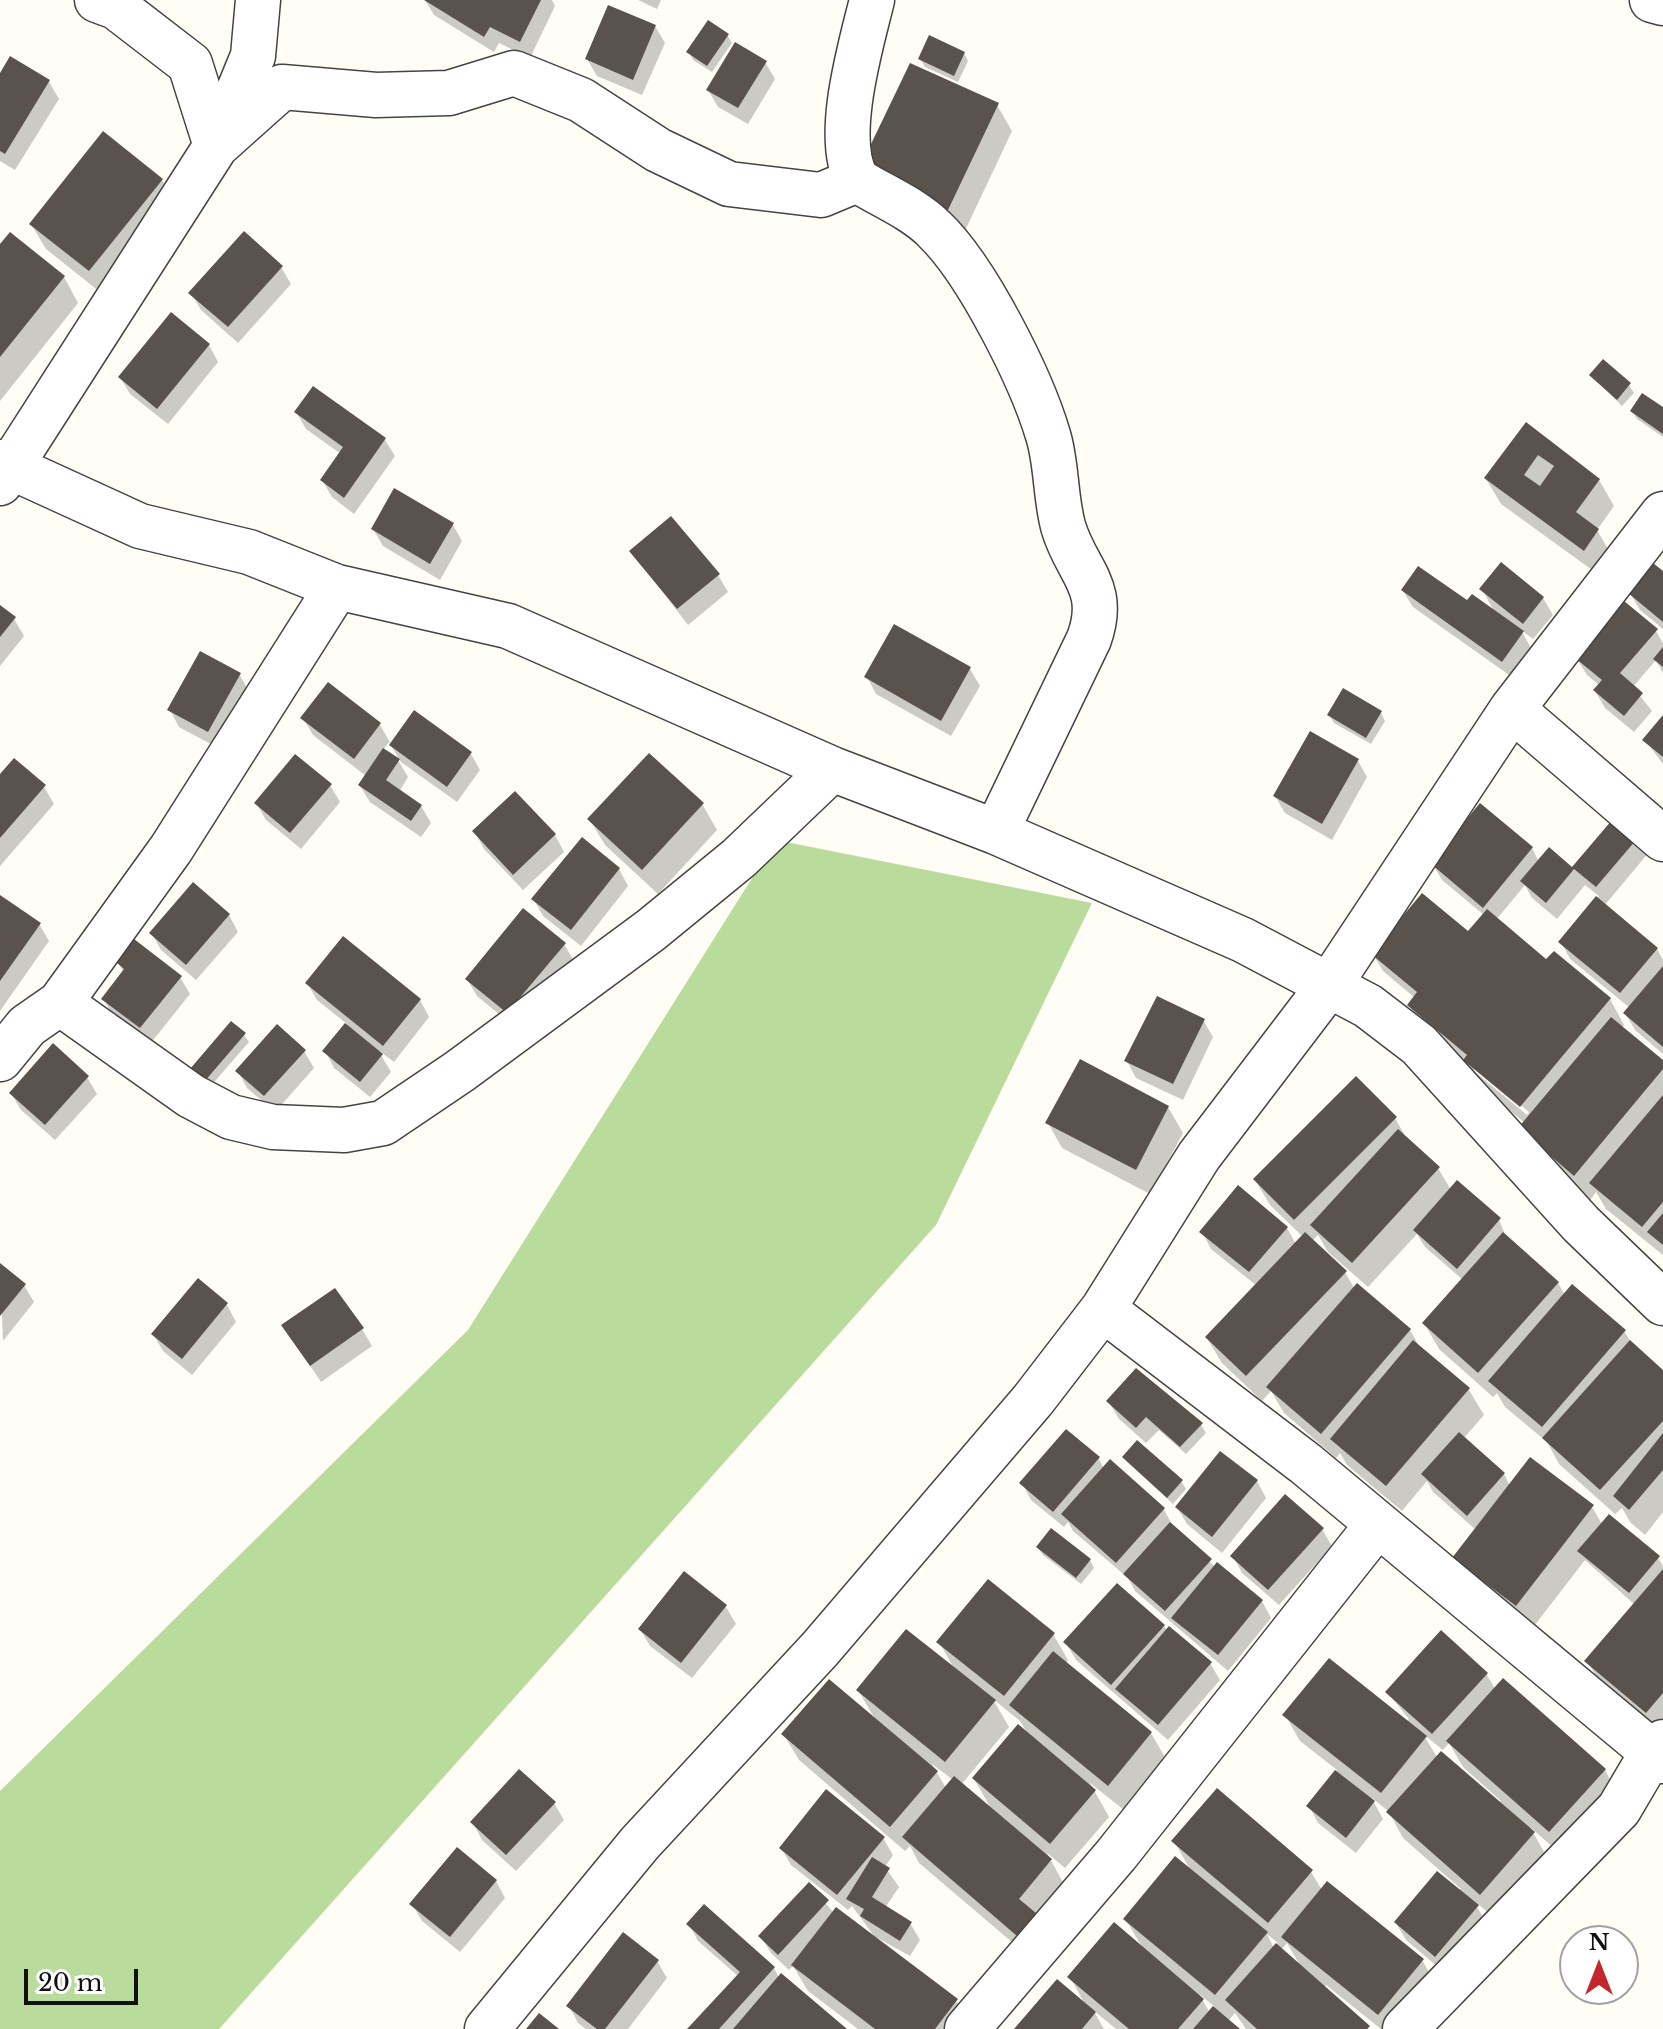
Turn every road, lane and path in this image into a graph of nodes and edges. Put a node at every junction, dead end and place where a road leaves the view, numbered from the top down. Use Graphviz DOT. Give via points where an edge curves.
graph roads {
  1 [pos="97,0"];
  2 [pos="258,0"];
  3 [pos="872,0"];
  4 [pos="1652,0"];
  5 [pos="1663,3"];
  6 [pos="216,146"];
  7 [pos="857,180"];
  8 [pos="4,472"];
  9 [pos="1663,514"];
  10 [pos="337,587"];
  11 [pos="1512,709"];
  12 [pos="832,769"];
  13 [pos="996,832"];
  14 [pos="1663,839"];
  15 [pos="1330,984"];
  16 [pos="60,1003"];
  17 [pos="0,1059"];
  18 [pos="1663,1303"];
  19 [pos="1103,1309"];
  20 [pos="1378,1524"];
  21 [pos="1659,1752"];
  22 [pos="487,2029"];
  23 [pos="967,2029"];
  24 [pos="1405,2029"];
  1 -- 6 [label="street" via="116,7 190,64"];
  2 -- 6 [label="street" via="253,56"];
  3 -- 7 [label="street" via="849,120 850,167"];
  4 -- 5 [label="street"];
  6 -- 7 [label="street" via="282,87 376,95 449,93 514,73 581,100 658,150 729,184 821,195"];
  6 -- 8 [label="street"];
  7 -- 13 [label="street" via="933,227 966,269 1030,382 1050,439 1063,526 1096,596 1089,639"];
  8 -- 10 [label="street" via="140,526 249,552"];
  9 -- 11 [label="street"];
  10 -- 12 [label="street" via="508,626"];
  10 -- 16 [label="street" via="171,849"];
  11 -- 14 [label="street"];
  11 -- 15 [label="street"];
  12 -- 13 [label="street"];
  12 -- 16 [label="street" via="739,858 651,930 383,1123 344,1130 273,1127 231,1117 191,1096"];
  13 -- 15 [label="street" via="1243,940"];
  15 -- 18 [label="street" via="1419,1045 1581,1224"];
  15 -- 19 [label="street" via="1199,1156"];
  16 -- 17 [label="street" via="27,1026"];
  19 -- 20 [label="street"];
  19 -- 22 [label="street" via="1033,1400 820,1649 640,1843"];
  20 -- 21 [label="street"];
  20 -- 23 [label="street" via="1116,1855"];
  21 -- 24 [label="street" via="1619,1809"];
}
